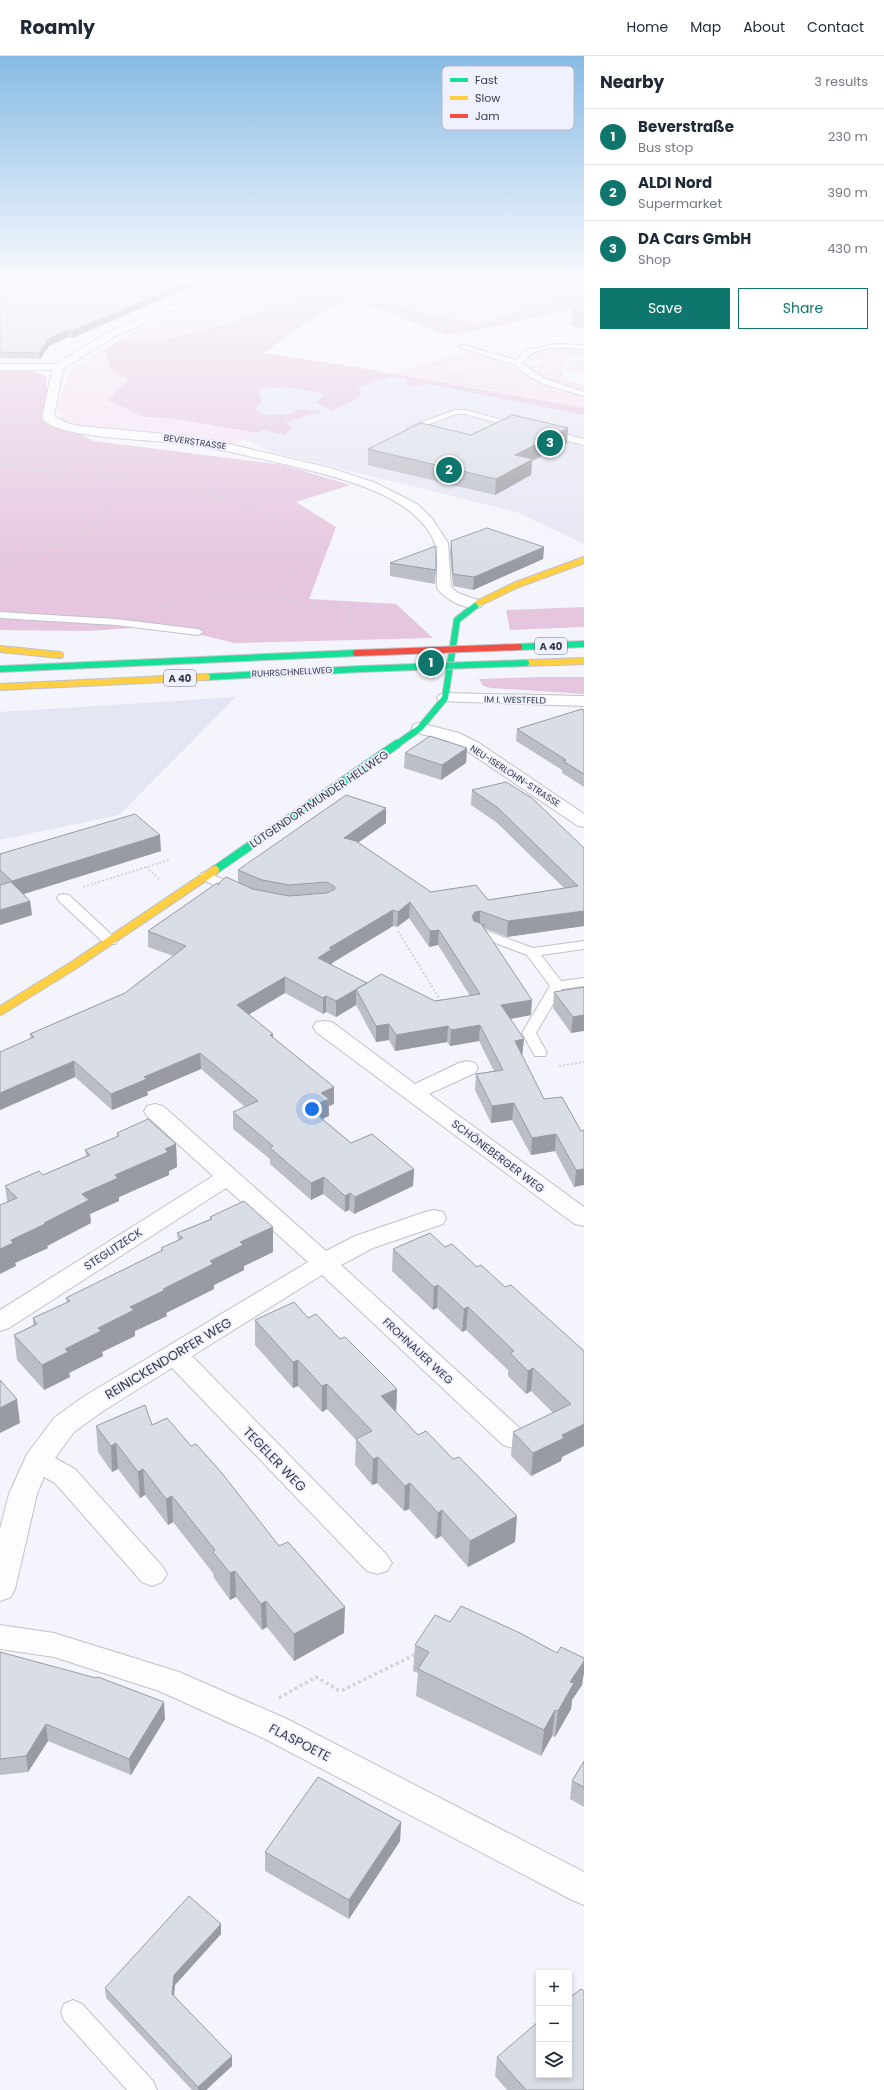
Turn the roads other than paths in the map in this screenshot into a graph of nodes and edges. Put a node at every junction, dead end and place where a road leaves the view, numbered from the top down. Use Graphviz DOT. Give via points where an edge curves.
graph roads {
  1 [pos="57,377"];
  2 [pos="536,377"];
  3 [pos="584,394"];
  4 [pos="527,427"];
  5 [pos="411,428"];
  6 [pos="542,431"];
  7 [pos="584,442"];
  8 [pos="584,560"];
  9 [pos="476,604"];
  10 [pos="0,615"];
  11 [pos="198,632"];
  12 [pos="584,644"];
  13 [pos="0,649"];
  14 [pos="199,659"];
  15 [pos="584,661"];
  16 [pos="0,669"];
  17 [pos="0,687"];
  18 [pos="445,698"];
  19 [pos="584,701"];
  20 [pos="420,728"];
  21 [pos="584,822"];
  22 [pos="206,876"];
  23 [pos="252,897"];
  24 [pos="64,898"];
  25 [pos="479,932"];
  26 [pos="110,941"];
  27 [pos="584,945"];
  28 [pos="532,952"];
  29 [pos="584,982"];
  30 [pos="557,986"];
  31 [pos="0,1010"];
  32 [pos="324,1027"];
  33 [pos="540,1053"];
  34 [pos="467,1068"];
  35 [pos="413,1093"];
  36 [pos="155,1111"];
  37 [pos="227,1177"];
  38 [pos="434,1218"];
  39 [pos="584,1218"];
  40 [pos="324,1263"];
  41 [pos="0,1322"];
  42 [pos="174,1354"];
  43 [pos="513,1438"];
  44 [pos="37,1461"];
  45 [pos="377,1563"];
  46 [pos="152,1574"];
  47 [pos="0,1589"];
  48 [pos="0,1637"];
  49 [pos="584,1889"];
  50 [pos="73,2012"];
  51 [pos="144,2090"];
  1 -- 9 [label="street, BEVERSTRASSE" via="48,418 63,426 191,441 243,450 375,486 418,512 436,533 440,539 442,552 444,588 453,596"];
  2 -- 3 [label="lane" via="550,384"];
  4 -- 5 [label="lane" via="465,412 455,412"];
  6 -- 7 [label="lane"];
  8 -- 9 [label="main road"];
  9 -- 18 [label="main road" via="457,620"];
  10 -- 11 [label="lane" via="116,622"];
  12 -- 14 [label="main road, RUHRSCHNELLWEG / A 40, bridge"];
  13 -- 14 [label="main road" via="94,658"];
  14 -- 16 [label="main road, RUHRSCHNELLWEG / A 40"];
  15 -- 17 [label="main road, RUHRSCHNELLWEG / A 40, bridge"];
  18 -- 19 [label="street, IM I. WESTFELD"];
  18 -- 20 [label="main road, LÜTGENDORTMUNDER HELLWEG"];
  20 -- 21 [label="street, NEU-ISERLOHN-STRASSE" via="452,737 472,747"];
  20 -- 22 [label="main road, LÜTGENDORTMUNDER HELLWEG"];
  22 -- 23 [label="lane"];
  22 -- 26 [label="main road, LÜTGENDORTMUNDER HELLWEG"];
  24 -- 26 [label="lane"];
  25 -- 28 [label="lane"];
  26 -- 31 [label="main road, LÜTGENDORTMUNDER HELLWEG"];
  27 -- 28 [label="lane"];
  28 -- 30 [label="lane"];
  29 -- 30 [label="lane"];
  30 -- 33 [label="lane" via="529,1033"];
  32 -- 35 [label="street, SCHÖNEBERGER WEG"];
  34 -- 35 [label="street"];
  35 -- 39 [label="street, SCHÖNEBERGER WEG"];
  36 -- 37 [label="street"];
  37 -- 40 [label="street"];
  37 -- 41 [label="street, STEGLITZECK"];
  38 -- 40 [label="street, REINICKENDORFER WEG" via="364,1242"];
  40 -- 42 [label="street, REINICKENDORFER WEG"];
  40 -- 43 [label="street, FROHNAUER WEG"];
  42 -- 44 [label="street, REINICKENDORFER WEG" via="64,1425"];
  42 -- 45 [label="street, TEGELER WEG"];
  44 -- 46 [label="street" via="65,1476"];
  44 -- 47 [label="street, REINICKENDORFER WEG" via="23,1494"];
  48 -- 49 [label="street, FLASPOETE" via="54,1645 168,1681 274,1728"];
  50 -- 51 [label="lane"];
}
